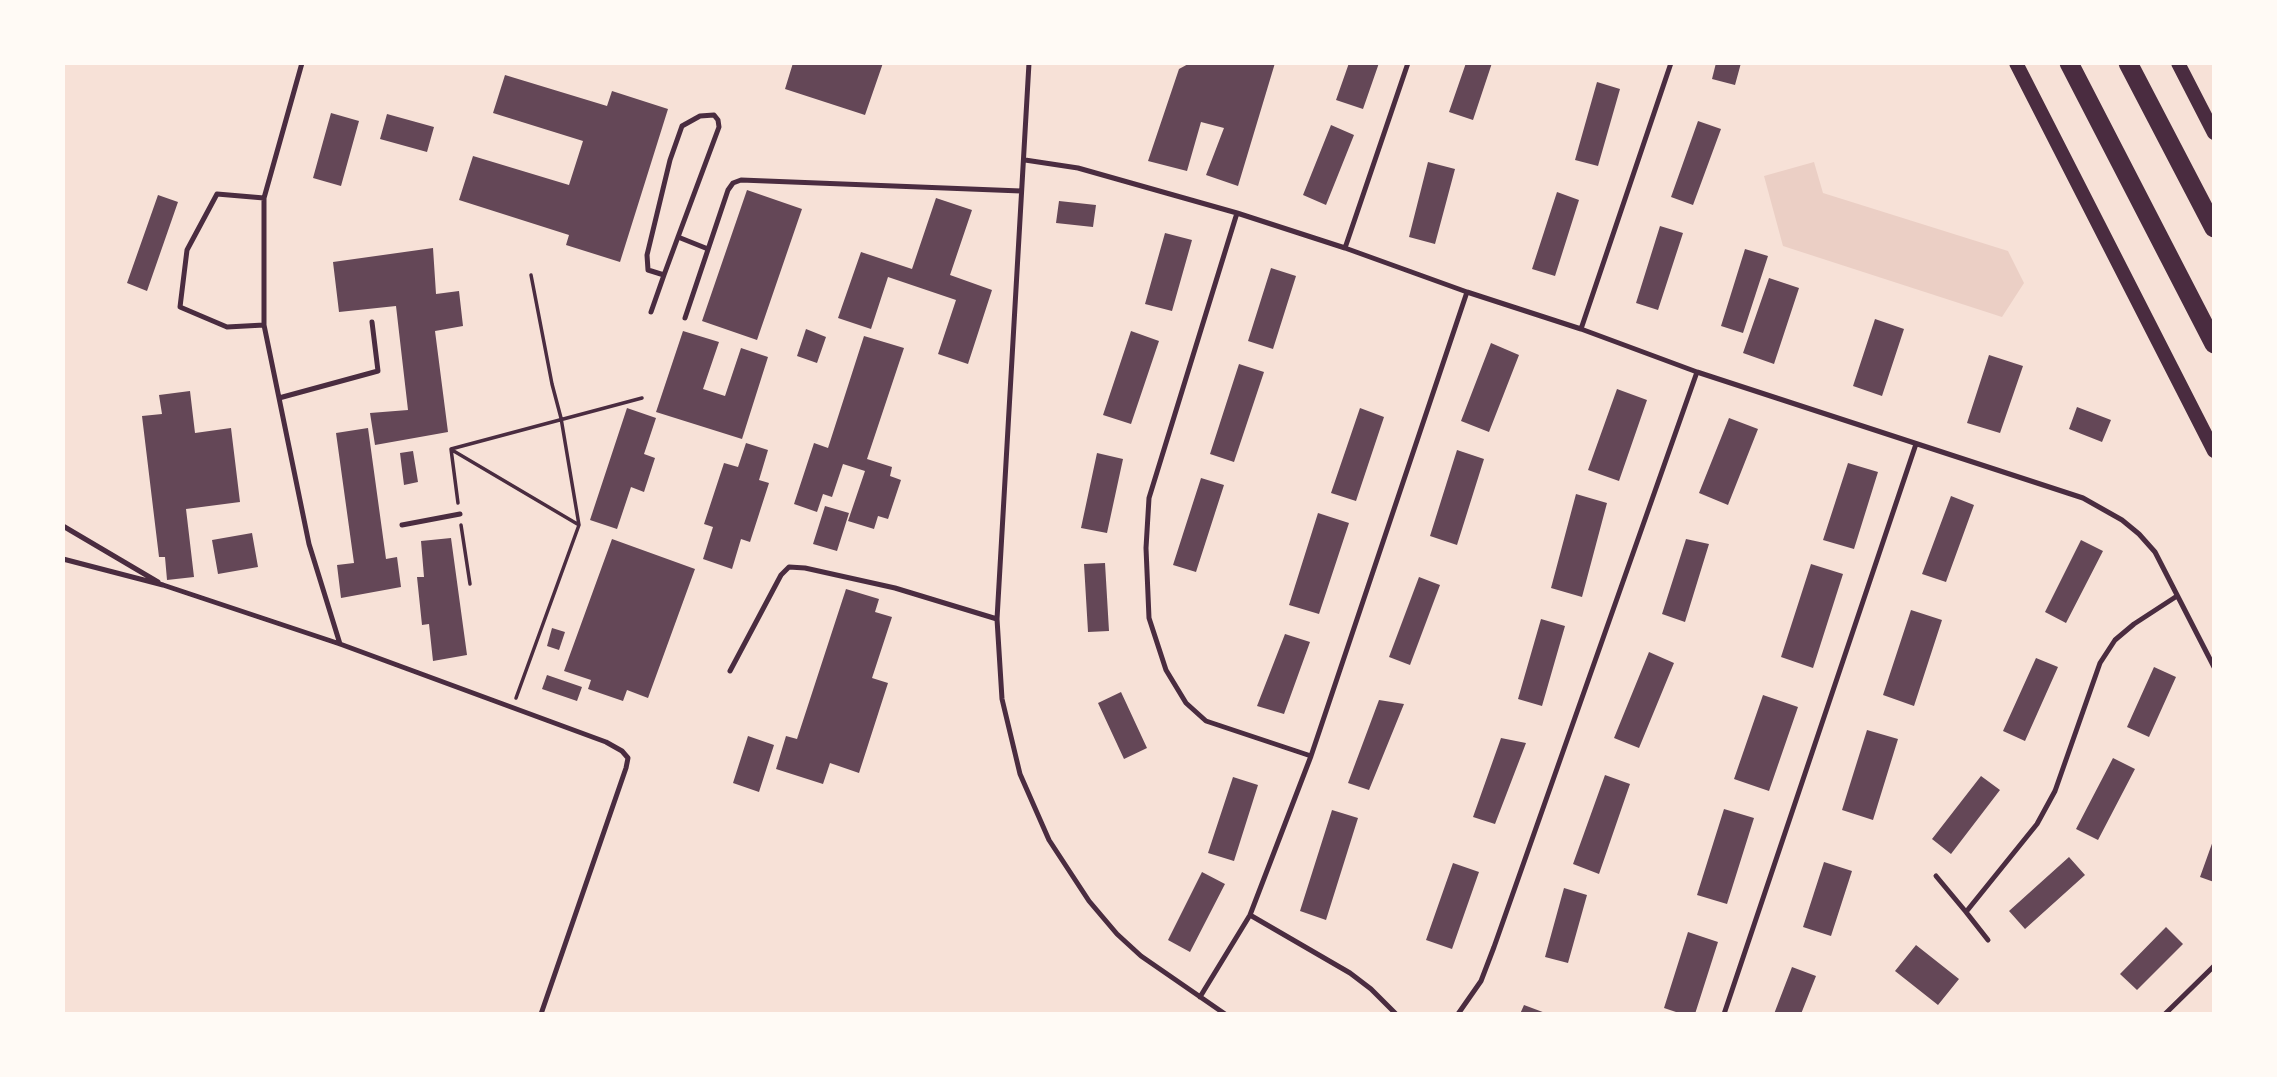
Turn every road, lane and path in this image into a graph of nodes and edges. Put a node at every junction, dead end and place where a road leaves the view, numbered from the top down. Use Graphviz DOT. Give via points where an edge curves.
graph roads {
  1 [pos="302,63"];
  2 [pos="1029,63"];
  3 [pos="1408,63"];
  4 [pos="1671,63"];
  5 [pos="2016,63"];
  6 [pos="2069,63"];
  7 [pos="2128,63"];
  8 [pos="2178,63"];
  9 [pos="2214,133"];
  10 [pos="1025,160"];
  11 [pos="1021,191"];
  12 [pos="264,198"];
  13 [pos="1237,213"];
  14 [pos="2214,228"];
  15 [pos="678,237"];
  16 [pos="1345,248"];
  17 [pos="708,249"];
  18 [pos="531,275"];
  19 [pos="664,275"];
  20 [pos="1467,292"];
  21 [pos="650,312"];
  22 [pos="685,318"];
  23 [pos="372,322"];
  24 [pos="264,325"];
  25 [pos="1581,329"];
  26 [pos="2214,344"];
  27 [pos="1697,372"];
  28 [pos="279,398"];
  29 [pos="642,398"];
  30 [pos="561,418"];
  31 [pos="1916,444"];
  32 [pos="451,449"];
  33 [pos="2214,451"];
  34 [pos="460,514"];
  35 [pos="401,525"];
  36 [pos="579,525"];
  37 [pos="63,526"];
  38 [pos="63,559"];
  39 [pos="470,584"];
  40 [pos="163,585"];
  41 [pos="2177,596"];
  42 [pos="997,619"];
  43 [pos="340,645"];
  44 [pos="2214,667"];
  45 [pos="730,671"];
  46 [pos="512,707"];
  47 [pos="1311,756"];
  48 [pos="1936,876"];
  49 [pos="1966,912"];
  50 [pos="1250,915"];
  51 [pos="1989,940"];
  52 [pos="2214,966"];
  53 [pos="1199,997"];
  54 [pos="541,1014"];
  55 [pos="1225,1014"];
  56 [pos="1396,1014"];
  57 [pos="1458,1014"];
  58 [pos="1724,1014"];
  59 [pos="2165,1014"];
  1 -- 12 [label="lane"];
  2 -- 10 [label="lane"];
  3 -- 16 [label="lane"];
  4 -- 25 [label="lane"];
  5 -- 33 [label="main road"];
  6 -- 26 [label="highway"];
  7 -- 14 [label="highway"];
  8 -- 9 [label="main road"];
  10 -- 11 [label="lane"];
  10 -- 13 [label="lane" via="1092,172"];
  11 -- 17 [label="lane" via="741,180 728,190"];
  11 -- 42 [label="lane"];
  12 -- 24 [label="lane"];
  12 -- 24 [label="lane" via="217,194 187,250 180,307 227,327"];
  13 -- 16 [label="lane"];
  13 -- 47 [label="lane" via="1149,498 1149,618 1166,670 1186,703 1206,721"];
  15 -- 17 [label="lane"];
  15 -- 19 [label="lane"];
  15 -- 19 [label="lane" via="719,127 714,116 700,116 682,126 670,160 648,255 648,270"];
  16 -- 20 [label="lane"];
  17 -- 22 [label="lane"];
  18 -- 30 [label="path"];
  19 -- 21 [label="lane"];
  20 -- 25 [label="lane"];
  20 -- 47 [label="lane"];
  23 -- 28 [label="lane" via="378,370"];
  24 -- 28 [label="lane"];
  25 -- 27 [label="lane"];
  27 -- 31 [label="lane"];
  27 -- 57 [label="lane" via="1494,947 1481,981"];
  28 -- 43 [label="lane" via="311,555"];
  29 -- 30 [label="path"];
  30 -- 32 [label="path"];
  30 -- 36 [label="path"];
  31 -- 41 [label="lane" via="2083,498 2122,520 2155,552"];
  31 -- 58 [label="lane"];
  32 -- 34 [label="path"];
  32 -- 36 [label="path"];
  34 -- 35 [label="lane"];
  34 -- 39 [label="path"];
  36 -- 46 [label="path"];
  37 -- 40 [label="lane"];
  38 -- 40 [label="lane"];
  40 -- 43 [label="lane"];
  41 -- 44 [label="lane"];
  41 -- 49 [label="lane" via="2115,640 2100,663 2055,791 2037,824"];
  42 -- 45 [label="lane" via="895,588 789,567"];
  42 -- 53 [label="lane" via="1002,699 1020,774 1049,840 1117,934"];
  43 -- 46 [label="lane"];
  46 -- 54 [label="lane" via="606,742 628,758"];
  47 -- 50 [label="lane"];
  48 -- 49 [label="lane"];
  49 -- 51 [label="lane"];
  50 -- 53 [label="lane"];
  50 -- 56 [label="lane" via="1350,973"];
  52 -- 59 [label="lane"];
  53 -- 55 [label="lane"];
}
